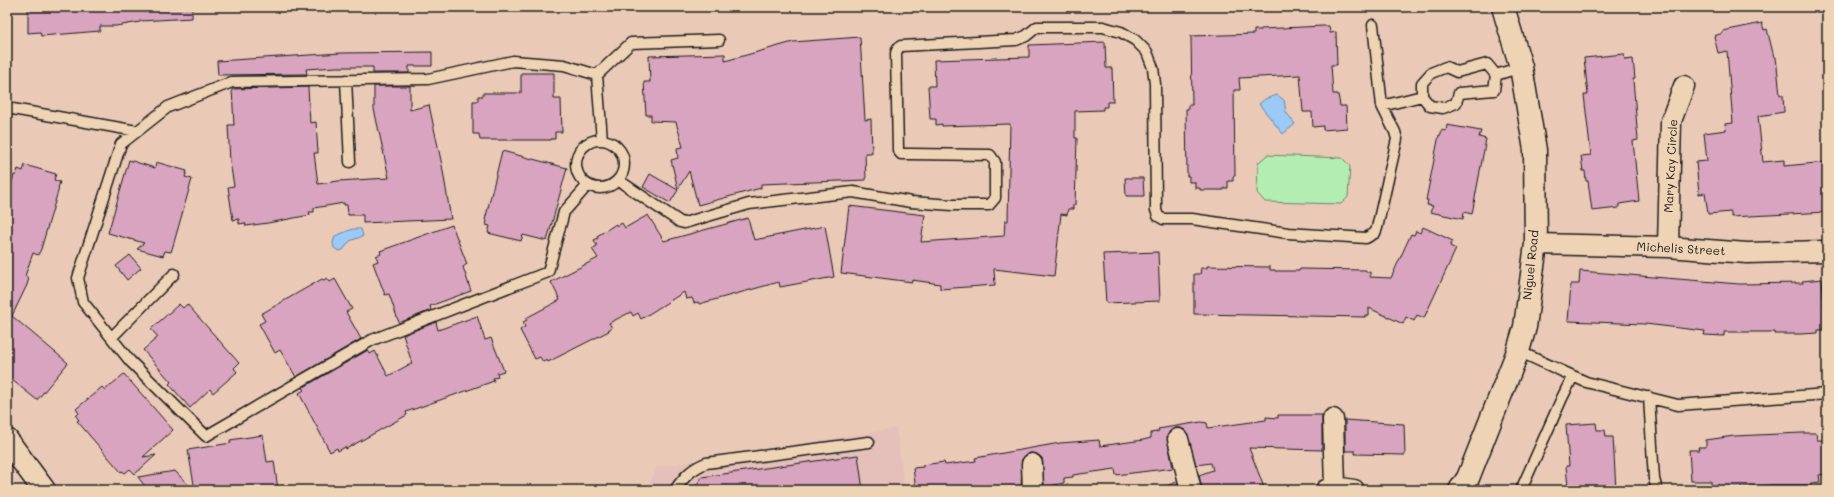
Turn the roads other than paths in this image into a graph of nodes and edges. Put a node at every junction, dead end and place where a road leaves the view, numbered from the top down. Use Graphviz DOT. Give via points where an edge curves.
graph roads {
  1 [pos="1503,7"];
  2 [pos="1373,25"];
  3 [pos="719,40"];
  4 [pos="1521,67"];
  5 [pos="597,75"];
  6 [pos="1496,75"];
  7 [pos="346,80"];
  8 [pos="1684,86"];
  9 [pos="1422,96"];
  10 [pos="1382,106"];
  11 [pos="7,108"];
  12 [pos="137,131"];
  13 [pos="602,140"];
  14 [pos="350,162"];
  15 [pos="618,180"];
  16 [pos="588,185"];
  17 [pos="1536,244"];
  18 [pos="1668,247"];
  19 [pos="1827,251"];
  20 [pos="174,274"];
  21 [pos="112,337"];
  22 [pos="1518,351"];
  23 [pos="1573,376"];
  24 [pos="1827,394"];
  25 [pos="1649,397"];
  26 [pos="1333,419"];
  27 [pos="1178,439"];
  28 [pos="7,440"];
  29 [pos="869,442"];
  30 [pos="1032,464"];
  31 [pos="1338,489"];
  32 [pos="44,490"];
  33 [pos="675,490"];
  34 [pos="1033,490"];
  35 [pos="1191,490"];
  36 [pos="1460,490"];
  37 [pos="1521,490"];
  38 [pos="1657,490"];
  1 -- 4 [label="main road, Niguel Road"];
  2 -- 10 [label="lane"];
  3 -- 5 [label="lane" via="631,43"];
  4 -- 6 [label="lane"];
  4 -- 17 [label="main road, Niguel Road" via="1535,150"];
  5 -- 7 [label="lane" via="564,65 513,61 428,79"];
  5 -- 13 [label="lane"];
  6 -- 9 [label="lane" via="1487,64 1457,72 1446,67 1432,73 1422,83"];
  6 -- 9 [label="lane" via="1494,90 1459,93 1456,103 1443,108 1430,106"];
  7 -- 12 [label="lane" via="232,82 168,107"];
  7 -- 14 [label="lane"];
  8 -- 18 [label="street, Mary Kay Circle" via="1671,121"];
  9 -- 10 [label="lane"];
  10 -- 15 [label="lane" via="1397,139 1377,228 1375,233 1366,238 1288,233 1192,219 1162,219 1158,216 1153,68 1146,52 1135,40 1121,32 1103,27 1037,27 1016,40 898,48 898,150 902,154 990,155 995,162 995,198 989,205 911,202 853,192 749,204 684,223"];
  11 -- 12 [label="lane"];
  12 -- 21 [label="lane" via="121,144 78,278 83,302"];
  13 -- 15 [label="lane" via="616,146 624,159"];
  13 -- 16 [label="lane" via="588,143 578,155 578,172"];
  15 -- 16 [label="lane" via="604,188"];
  16 -- 21 [label="lane" via="564,212 548,272 372,340 206,436 130,360"];
  17 -- 18 [label="street, Michelis Street"];
  17 -- 22 [label="main road, Niguel Road" via="1525,327"];
  18 -- 19 [label="street, Michelis Street" via="1747,253"];
  20 -- 21 [label="lane"];
  22 -- 23 [label="lane"];
  22 -- 36 [label="main road, Niguel Road" via="1468,478"];
  23 -- 25 [label="lane" via="1586,382"];
  23 -- 37 [label="lane"];
  24 -- 25 [label="lane" via="1678,405"];
  25 -- 38 [label="lane" via="1654,479"];
  26 -- 31 [label="street"];
  27 -- 35 [label="street"];
  28 -- 32 [label="main road"];
  29 -- 33 [label="lane" via="706,463 693,468"];
  30 -- 34 [label="street"];
}
